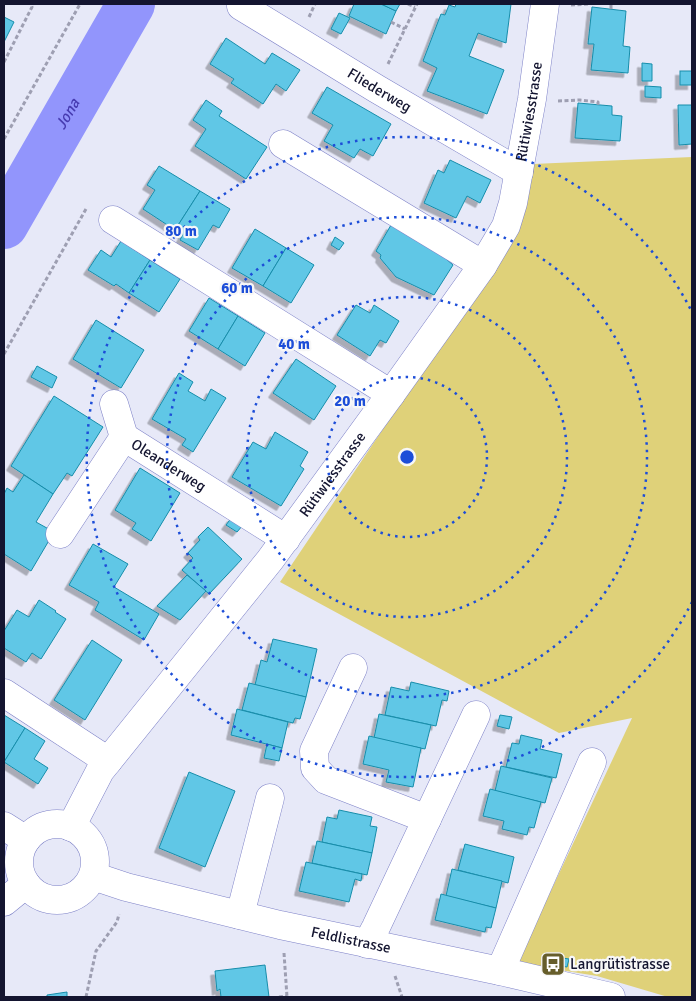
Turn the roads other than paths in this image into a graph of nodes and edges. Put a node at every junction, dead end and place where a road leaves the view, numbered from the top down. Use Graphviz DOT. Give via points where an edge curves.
graph roads {
  1 [pos="557,5"];
  2 [pos="241,6"];
  3 [pos="283,144"];
  4 [pos="519,172"];
  5 [pos="113,220"];
  6 [pos="483,265"];
  7 [pos="391,394"];
  8 [pos="114,404"];
  9 [pos="124,438"];
  10 [pos="60,534"];
  11 [pos="286,539"];
  12 [pos="353,668"];
  13 [pos="4,693"];
  14 [pos="476,715"];
  15 [pos="108,761"];
  16 [pos="592,762"];
  17 [pos="270,798"];
  18 [pos="426,819"];
  19 [pos="71,827"];
  20 [pos="15,833"];
  21 [pos="93,876"];
  22 [pos="26,884"];
  23 [pos="4,902"];
  24 [pos="240,915"];
  25 [pos="367,944"];
  26 [pos="500,971"];
  27 [pos="612,997"];
  1 -- 4 [label="street, Rütiwiesstrasse" via="532,99"];
  2 -- 4 [label="street, Fliederweg"];
  3 -- 6 [label="street"];
  4 -- 6 [label="street, Rütiwiesstrasse" via="506,226"];
  5 -- 7 [label="street"];
  6 -- 7 [label="street, Rütiwiesstrasse"];
  7 -- 11 [label="street, Rütiwiesstrasse"];
  8 -- 9 [label="street"];
  9 -- 10 [label="street, Oleanderweg"];
  9 -- 11 [label="street, Oleanderweg"];
  11 -- 15 [label="street, Rütiwiesstrasse"];
  12 -- 18 [label="street" via="314,750 315,768 326,780"];
  13 -- 15 [label="street"];
  14 -- 18 [label="street"];
  15 -- 19 [label="street, Rütiwiesstrasse" via="100,770"];
  16 -- 26 [label="street"];
  17 -- 24 [label="street"];
  18 -- 25 [label="street"];
  19 -- 20 [label="street" via="59,824"];
  19 -- 21 [label="street" via="90,842 94,853"];
  20 -- 22 [label="street" via="21,850 21,874"];
  21 -- 22 [label="street" via="75,896 62,900 42,897"];
  21 -- 24 [label="street, Feldlistrasse"];
  22 -- 23 [label="street"];
  24 -- 25 [label="street, Feldlistrasse"];
  25 -- 26 [label="street, Feldlistrasse"];
  26 -- 27 [label="street, Feldlistrasse"];
}
